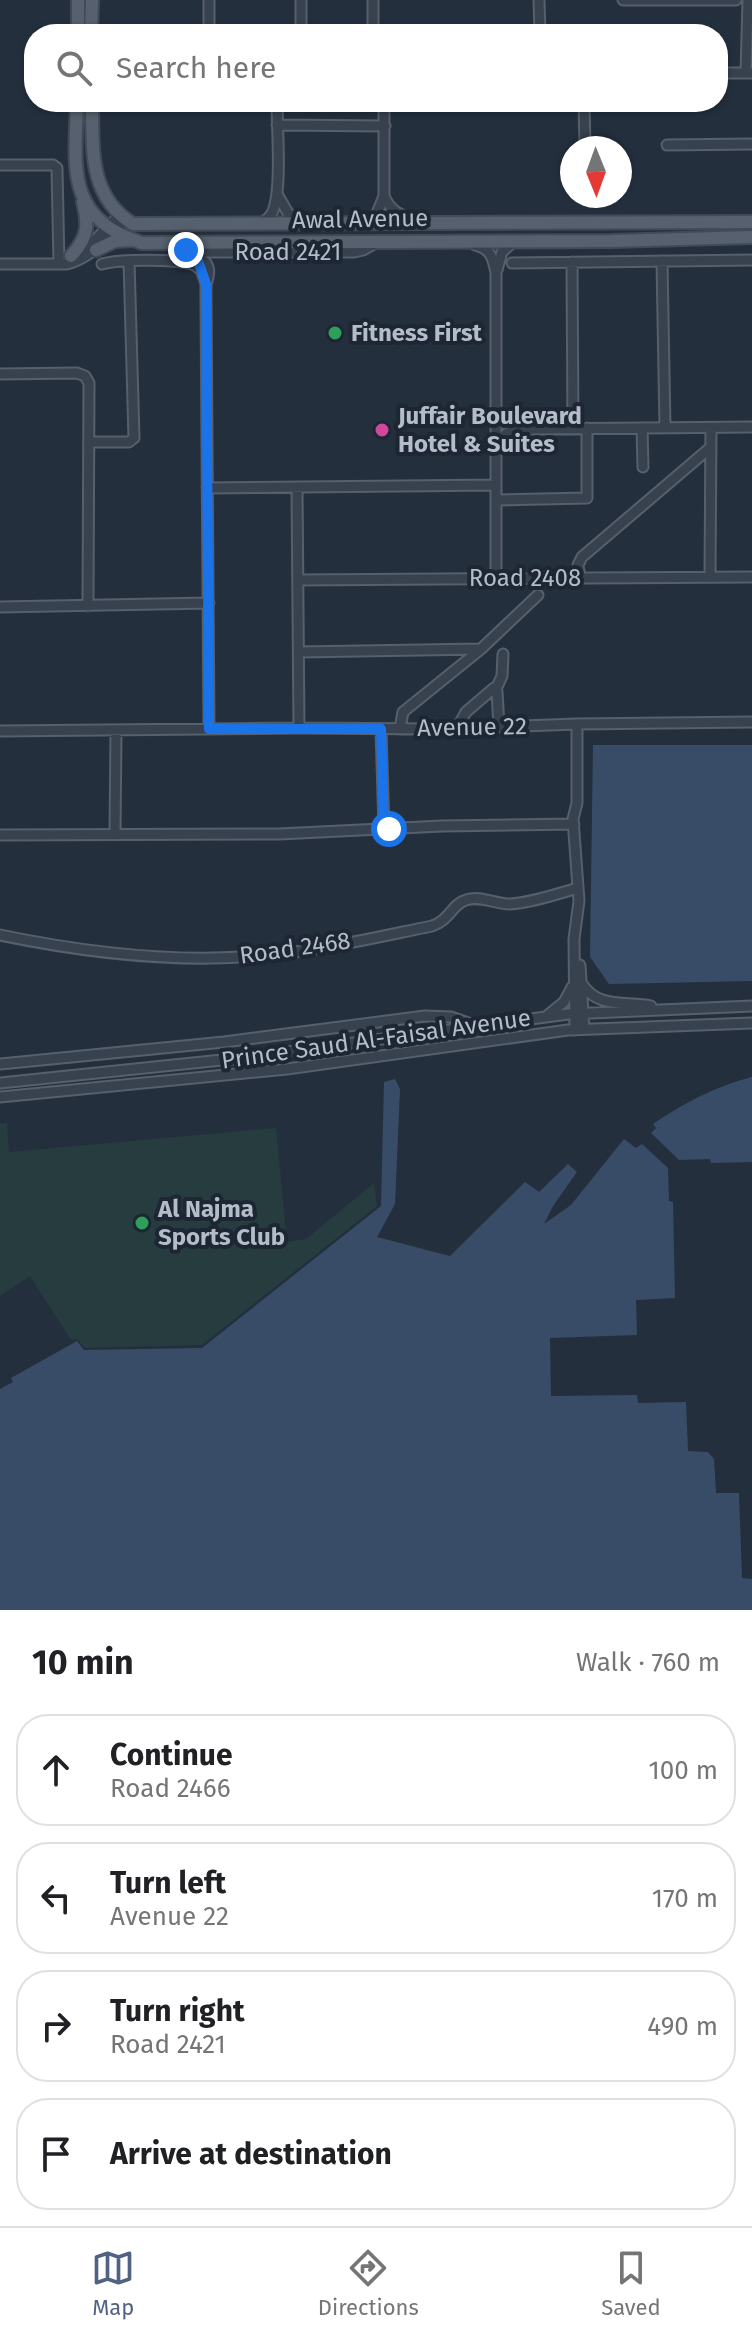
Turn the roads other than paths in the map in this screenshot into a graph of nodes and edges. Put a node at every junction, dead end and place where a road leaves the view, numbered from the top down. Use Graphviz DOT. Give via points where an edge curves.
graph roads {
  1 [pos="78,0"];
  2 [pos="92,0"];
  3 [pos="209,0"];
  4 [pos="301,0"];
  5 [pos="373,0"];
  6 [pos="539,0"];
  7 [pos="623,0"];
  8 [pos="681,0"];
  9 [pos="736,0"];
  10 [pos="748,0"];
  11 [pos="78,24"];
  12 [pos="91,24"];
  13 [pos="209,24"];
  14 [pos="301,24"];
  15 [pos="373,24"];
  16 [pos="540,24"];
  17 [pos="728,73"];
  18 [pos="749,73"];
  19 [pos="77,112"];
  20 [pos="93,112"];
  21 [pos="277,112"];
  22 [pos="384,112"];
  23 [pos="584,112"];
  24 [pos="277,125"];
  25 [pos="385,126"];
  26 [pos="585,136"];
  27 [pos="752,144"];
  28 [pos="667,145"];
  29 [pos="0,165"];
  30 [pos="277,194"];
  31 [pos="384,196"];
  32 [pos="82,199"];
  33 [pos="123,217"];
  34 [pos="752,222"];
  35 [pos="305,223"];
  36 [pos="366,223"];
  37 [pos="427,223"];
  38 [pos="260,224"];
  39 [pos="111,229"];
  40 [pos="752,230"];
  41 [pos="716,237"];
  42 [pos="752,237"];
  43 [pos="131,240"];
  44 [pos="455,240"];
  45 [pos="379,241"];
  46 [pos="516,241"];
  47 [pos="177,243"];
  48 [pos="96,250"];
  49 [pos="196,255"];
  50 [pos="71,256"];
  51 [pos="752,260"];
  52 [pos="129,261"];
  53 [pos="662,261"];
  54 [pos="174,262"];
  55 [pos="572,262"];
  56 [pos="512,263"];
  57 [pos="0,264"];
  58 [pos="59,264"];
  59 [pos="102,264"];
  60 [pos="202,271"];
  61 [pos="496,273"];
  62 [pos="206,284"];
  63 [pos="0,374"];
  64 [pos="496,420"];
  65 [pos="752,427"];
  66 [pos="587,428"];
  67 [pos="642,428"];
  68 [pos="665,428"];
  69 [pos="711,428"];
  70 [pos="533,429"];
  71 [pos="573,429"];
  72 [pos="90,442"];
  73 [pos="496,443"];
  74 [pos="711,447"];
  75 [pos="643,467"];
  76 [pos="496,485"];
  77 [pos="297,487"];
  78 [pos="207,488"];
  79 [pos="496,500"];
  80 [pos="710,577"];
  81 [pos="752,577"];
  82 [pos="496,578"];
  83 [pos="580,578"];
  84 [pos="298,580"];
  85 [pos="538,595"];
  86 [pos="209,603"];
  87 [pos="88,606"];
  88 [pos="0,607"];
  89 [pos="481,649"];
  90 [pos="299,652"];
  91 [pos="503,654"];
  92 [pos="496,689"];
  93 [pos="752,722"];
  94 [pos="577,724"];
  95 [pos="499,727"];
  96 [pos="299,728"];
  97 [pos="457,728"];
  98 [pos="209,729"];
  99 [pos="381,729"];
  100 [pos="400,729"];
  101 [pos="0,731"];
  102 [pos="116,731"];
  103 [pos="574,824"];
  104 [pos="384,829"];
  105 [pos="115,833"];
  106 [pos="0,835"];
  107 [pos="578,888"];
  108 [pos="0,935"];
  109 [pos="578,981"];
  110 [pos="752,1006"];
  111 [pos="657,1010"];
  112 [pos="579,1014"];
  113 [pos="544,1017"];
  114 [pos="752,1023"];
  115 [pos="477,1026"];
  116 [pos="580,1029"];
  117 [pos="0,1064"];
  118 [pos="0,1083"];
  119 [pos="0,1097"];
  1 -- 11 [label="main road"];
  2 -- 12 [label="main road"];
  3 -- 13 [label="street"];
  4 -- 14 [label="street"];
  5 -- 15 [label="street"];
  6 -- 16 [label="street"];
  7 -- 8 [label="street"];
  8 -- 9 [label="street"];
  10 -- 18 [label="street"];
  17 -- 18 [label="street"];
  19 -- 32 [label="main road" via="75,165"];
  20 -- 33 [label="main road" via="96,174 104,196"];
  21 -- 24 [label="street"];
  22 -- 25 [label="street"];
  23 -- 26 [label="street"];
  24 -- 25 [label="street"];
  24 -- 30 [label="street"];
  25 -- 31 [label="street"];
  27 -- 28 [label="street"];
  29 -- 58 [label="street" via="57,168"];
  30 -- 35 [label="street" via="288,213"];
  30 -- 38 [label="street" via="269,219"];
  31 -- 36 [label="street" via="375,218"];
  31 -- 37 [label="street" via="396,214"];
  32 -- 39 [label="main road, Awal Avenue"];
  32 -- 50 [label="main road" via="87,230"];
  33 -- 38 [label="main road, Awal Avenue" via="149,225"];
  33 -- 39 [label="street"];
  34 -- 37 [label="main road, Awal Avenue"];
  35 -- 36 [label="main road, Awal Avenue"];
  35 -- 38 [label="main road, Awal Avenue"];
  36 -- 37 [label="main road, Awal Avenue"];
  39 -- 43 [label="main road, Awal Avenue"];
  39 -- 48 [label="street"];
  39 -- 50 [label="street"];
  40 -- 41 [label="main road"];
  41 -- 42 [label="main road, Awal Avenue"];
  41 -- 46 [label="main road, Awal Avenue"];
  43 -- 47 [label="main road, Awal Avenue"];
  43 -- 48 [label="main road"];
  44 -- 45 [label="main road, Awal Avenue"];
  44 -- 46 [label="main road, Awal Avenue"];
  44 -- 61 [label="street" via="487,249"];
  45 -- 47 [label="main road, Awal Avenue"];
  45 -- 49 [label="street, Road 2421" via="354,252"];
  46 -- 61 [label="street" via="502,252"];
  47 -- 49 [label="street, Road 2421"];
  48 -- 58 [label="street"];
  49 -- 54 [label="street, Road 2421"];
  49 -- 60 [label="street, Road 2421"];
  49 -- 62 [label="street, Road 2421" via="209,269"];
  50 -- 58 [label="street"];
  51 -- 53 [label="street"];
  52 -- 54 [label="street, Road 2421"];
  52 -- 59 [label="street, Road 2421"];
  52 -- 72 [label="street" via="134,438"];
  53 -- 55 [label="street"];
  53 -- 68 [label="street"];
  54 -- 60 [label="street, Road 2421"];
  55 -- 56 [label="street"];
  55 -- 71 [label="street"];
  57 -- 58 [label="street"];
  60 -- 62 [label="street, Road 2421"];
  61 -- 64 [label="street"];
  62 -- 78 [label="street, Road 2421"];
  63 -- 72 [label="street" via="85,376"];
  64 -- 70 [label="street"];
  64 -- 73 [label="street"];
  65 -- 69 [label="street"];
  66 -- 67 [label="street"];
  66 -- 71 [label="street"];
  66 -- 79 [label="street" via="587,498"];
  67 -- 68 [label="street"];
  67 -- 75 [label="street"];
  68 -- 69 [label="street"];
  69 -- 74 [label="street"];
  70 -- 71 [label="street"];
  70 -- 73 [label="street" via="507,433"];
  72 -- 87 [label="street"];
  73 -- 76 [label="street"];
  74 -- 80 [label="street"];
  74 -- 83 [label="street" via="582,557"];
  76 -- 77 [label="street"];
  76 -- 79 [label="street"];
  77 -- 78 [label="street"];
  77 -- 84 [label="street"];
  78 -- 86 [label="street, Road 2421"];
  79 -- 82 [label="street"];
  80 -- 81 [label="street, Road 2408"];
  80 -- 83 [label="street, Road 2408"];
  82 -- 83 [label="street, Road 2408"];
  82 -- 84 [label="street, Road 2408"];
  84 -- 90 [label="street"];
  85 -- 89 [label="street"];
  86 -- 87 [label="street"];
  86 -- 98 [label="street, Road 2421"];
  87 -- 88 [label="street"];
  89 -- 90 [label="street"];
  89 -- 100 [label="street" via="403,712"];
  90 -- 96 [label="street"];
  91 -- 92 [label="street"];
  92 -- 95 [label="street"];
  92 -- 97 [label="street" via="466,712"];
  93 -- 94 [label="street, Avenue 22"];
  94 -- 95 [label="street, Avenue 22"];
  94 -- 103 [label="street"];
  95 -- 97 [label="street, Avenue 22"];
  96 -- 98 [label="street, Avenue 22"];
  96 -- 99 [label="street, Avenue 22"];
  97 -- 100 [label="street, Avenue 22"];
  98 -- 102 [label="street, Avenue 22"];
  99 -- 100 [label="street, Avenue 22"];
  99 -- 104 [label="street"];
  101 -- 102 [label="street, Avenue 22"];
  102 -- 105 [label="street"];
  103 -- 104 [label="street"];
  103 -- 107 [label="street"];
  104 -- 105 [label="street"];
  105 -- 106 [label="street"];
  107 -- 108 [label="street, Road 2468" via="518,903 469,899 432,926 271,955 205,958 97,951"];
  107 -- 109 [label="street"];
  109 -- 111 [label="street" via="599,1000"];
  109 -- 112 [label="street"];
  109 -- 113 [label="street" via="564,1002"];
  110 -- 111 [label="street, Prince Saud Al-Faisal Avenue"];
  111 -- 112 [label="street, Prince Saud Al-Faisal Avenue"];
  112 -- 113 [label="street, Prince Saud Al-Faisal Avenue"];
  112 -- 116 [label="street"];
  113 -- 115 [label="street, Prince Saud Al-Faisal Avenue"];
  114 -- 116 [label="street, Prince Saud Al-Faisal Avenue"];
  115 -- 117 [label="street" via="425,1016"];
  115 -- 118 [label="street, Prince Saud Al-Faisal Avenue"];
  116 -- 119 [label="street, Prince Saud Al-Faisal Avenue" via="287,1069"];
}
